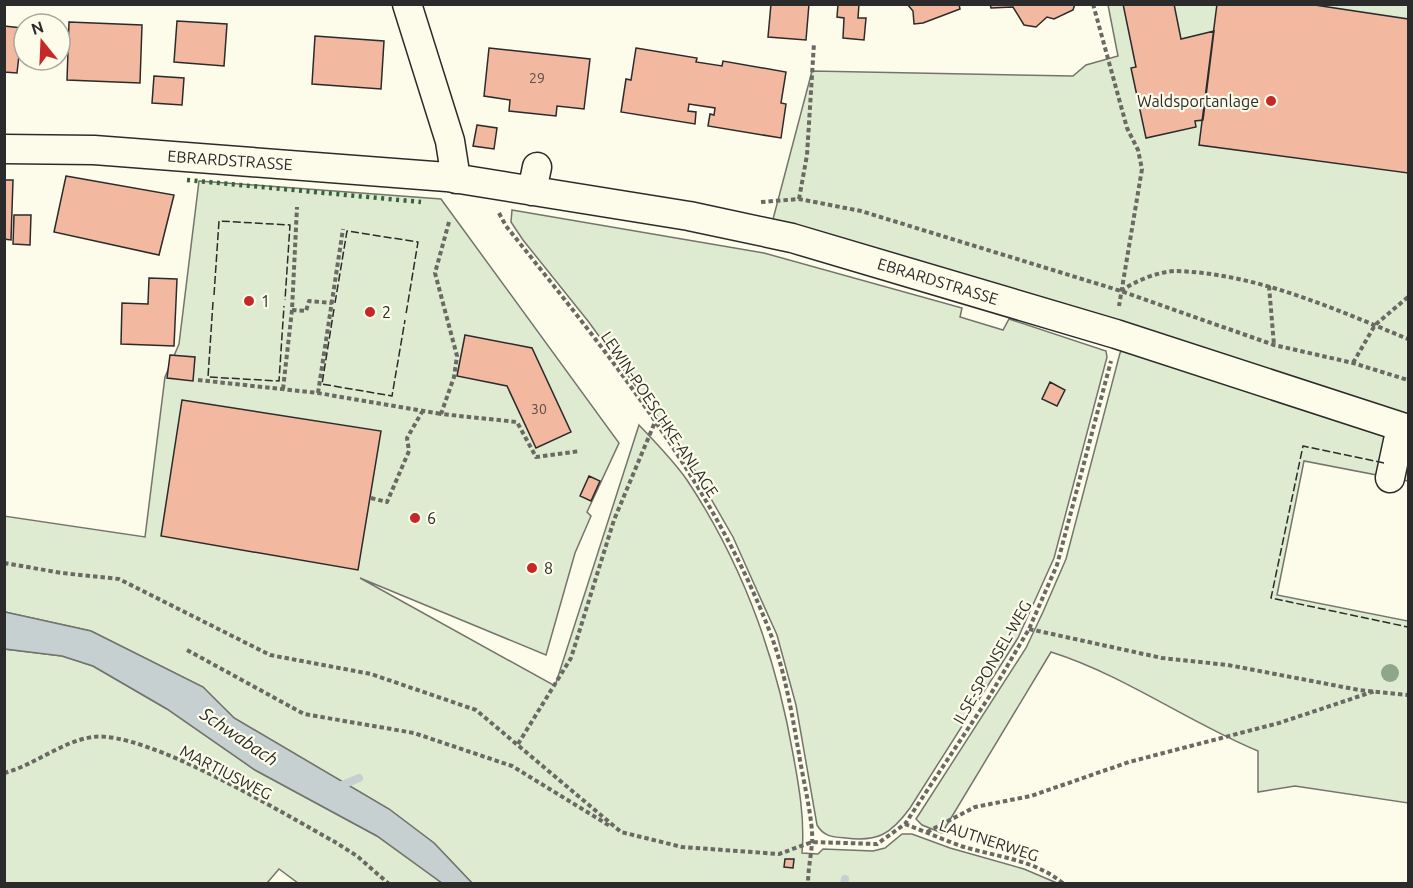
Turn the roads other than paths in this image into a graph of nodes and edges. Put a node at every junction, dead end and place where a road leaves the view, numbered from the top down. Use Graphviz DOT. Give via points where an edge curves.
graph roads {
  1 [pos="407,4"];
  2 [pos="4,149"];
  3 [pos="456,178"];
  4 [pos="1405,428"];
  5 [pos="1389,478"];
  1 -- 3 [label="street" via="450,141"];
  2 -- 3 [label="street, EBRARDSTRASSE" via="94,150"];
  3 -- 4 [label="street, EBRARDSTRASSE" via="535,179 691,205 1116,334"];
  4 -- 5 [label="street"];
}
